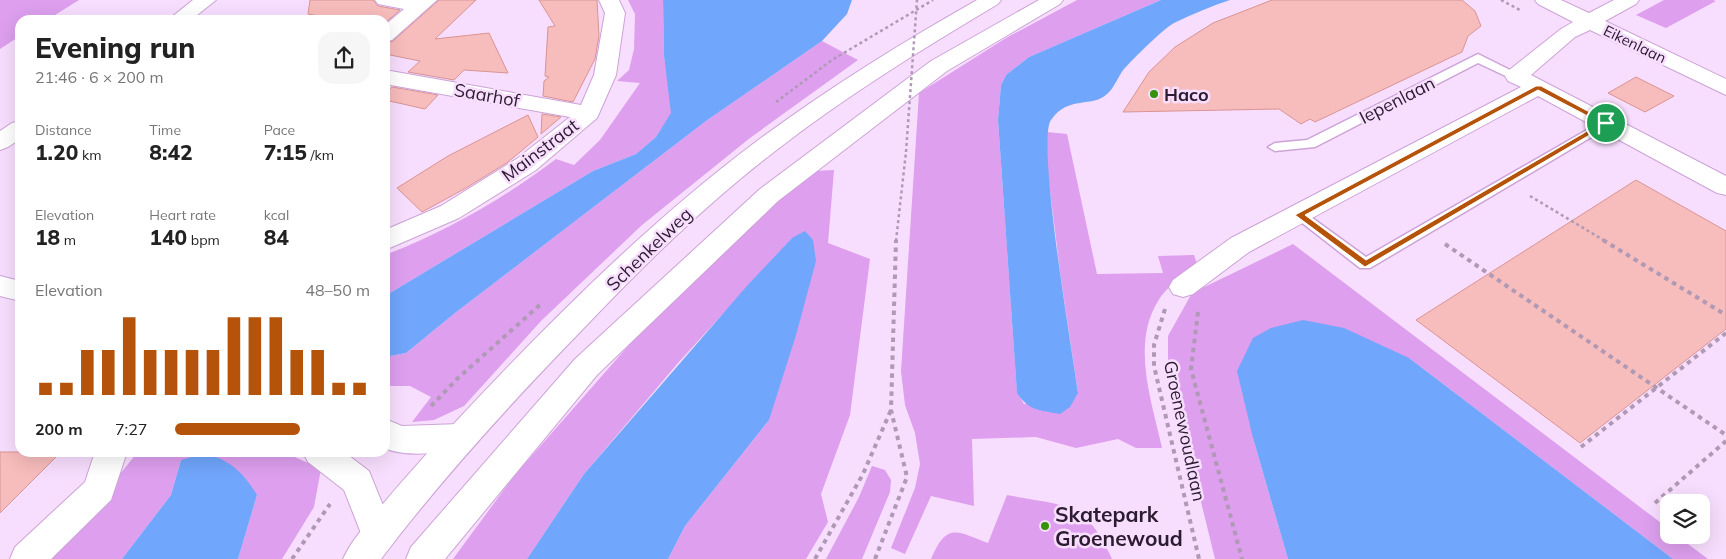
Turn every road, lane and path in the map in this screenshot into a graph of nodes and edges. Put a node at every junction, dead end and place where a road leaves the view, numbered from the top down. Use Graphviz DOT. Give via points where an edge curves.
graph roads {
  1 [pos="206,0"];
  2 [pos="385,0"];
  3 [pos="609,0"];
  4 [pos="917,0"];
  5 [pos="991,0"];
  6 [pos="1053,0"];
  7 [pos="1545,0"];
  8 [pos="1629,0"];
  9 [pos="423,3"];
  10 [pos="185,15"];
  11 [pos="1588,21"];
  12 [pos="390,32"];
  13 [pos="1516,76"];
  14 [pos="390,78"];
  15 [pos="1538,88"];
  16 [pos="1726,88"];
  17 [pos="589,113"];
  18 [pos="1606,123"];
  19 [pos="15,132"];
  20 [pos="0,142"];
  21 [pos="1275,147"];
  22 [pos="1506,182"];
  23 [pos="1726,187"];
  24 [pos="1299,215"];
  25 [pos="1424,230"];
  26 [pos="390,239"];
  27 [pos="0,286"];
  28 [pos="1183,288"];
  29 [pos="15,290"];
  30 [pos="1201,307"];
  31 [pos="1726,315"];
  32 [pos="1726,333"];
  33 [pos="1657,388"];
  34 [pos="891,410"];
  35 [pos="390,435"];
  36 [pos="1726,435"];
  37 [pos="460,437"];
  38 [pos="1726,441"];
  39 [pos="1580,447"];
  40 [pos="109,457"];
  41 [pos="326,457"];
  42 [pos="1655,503"];
  43 [pos="369,547"];
  44 [pos="27,559"];
  45 [pos="423,559"];
  46 [pos="815,559"];
  47 [pos="875,559"];
  48 [pos="1199,559"];
  49 [pos="1242,559"];
  1 -- 10 [label="street"];
  2 -- 9 [label="street"];
  3 -- 17 [label="street, Mainstraat" via="615,13 605,75"];
  4 -- 34 [label="path, bridge" via="906,152 894,258"];
  5 -- 37 [label="street, Schenkelweg" via="893,58 839,95 697,202 566,328"];
  6 -- 45 [label="street" via="939,66 769,195 586,367"];
  7 -- 11 [label="street, Eikenlaan"];
  8 -- 11 [label="street"];
  9 -- 12 [label="street"];
  11 -- 13 [label="street"];
  11 -- 16 [label="street, Eikenlaan"];
  13 -- 15 [label="street, Iepenlaan"];
  13 -- 21 [label="lane, Iepenlaan" via="1478,58 1310,144"];
  14 -- 17 [label="street, Saarhof"];
  15 -- 18 [label="street, Iepenlaan"];
  15 -- 24 [label="street"];
  17 -- 26 [label="street, Mainstraat" via="526,164 450,212"];
  18 -- 22 [label="lane"];
  18 -- 23 [label="street, Iepenlaan"];
  19 -- 20 [label="street"];
  22 -- 25 [label="lane"];
  22 -- 31 [label="path"];
  24 -- 25 [label="lane" via="1365,264"];
  24 -- 28 [label="street" via="1240,245"];
  25 -- 33 [label="path"];
  27 -- 29 [label="street"];
  28 -- 48 [label="path, Groenewoudlaan" via="1160,319 1154,345 1154,366"];
  30 -- 49 [label="path" via="1197,315 1191,369"];
  32 -- 33 [label="path"];
  33 -- 36 [label="path"];
  33 -- 39 [label="path"];
  34 -- 46 [label="path" via="863,474"];
  34 -- 47 [label="path" via="907,477"];
  35 -- 37 [label="street" via="398,440"];
  37 -- 43 [label="street, Schenkelweg"];
  38 -- 42 [label="path"];
  40 -- 44 [label="street" via="99,490"];
  41 -- 43 [label="street" via="357,481"];
}
